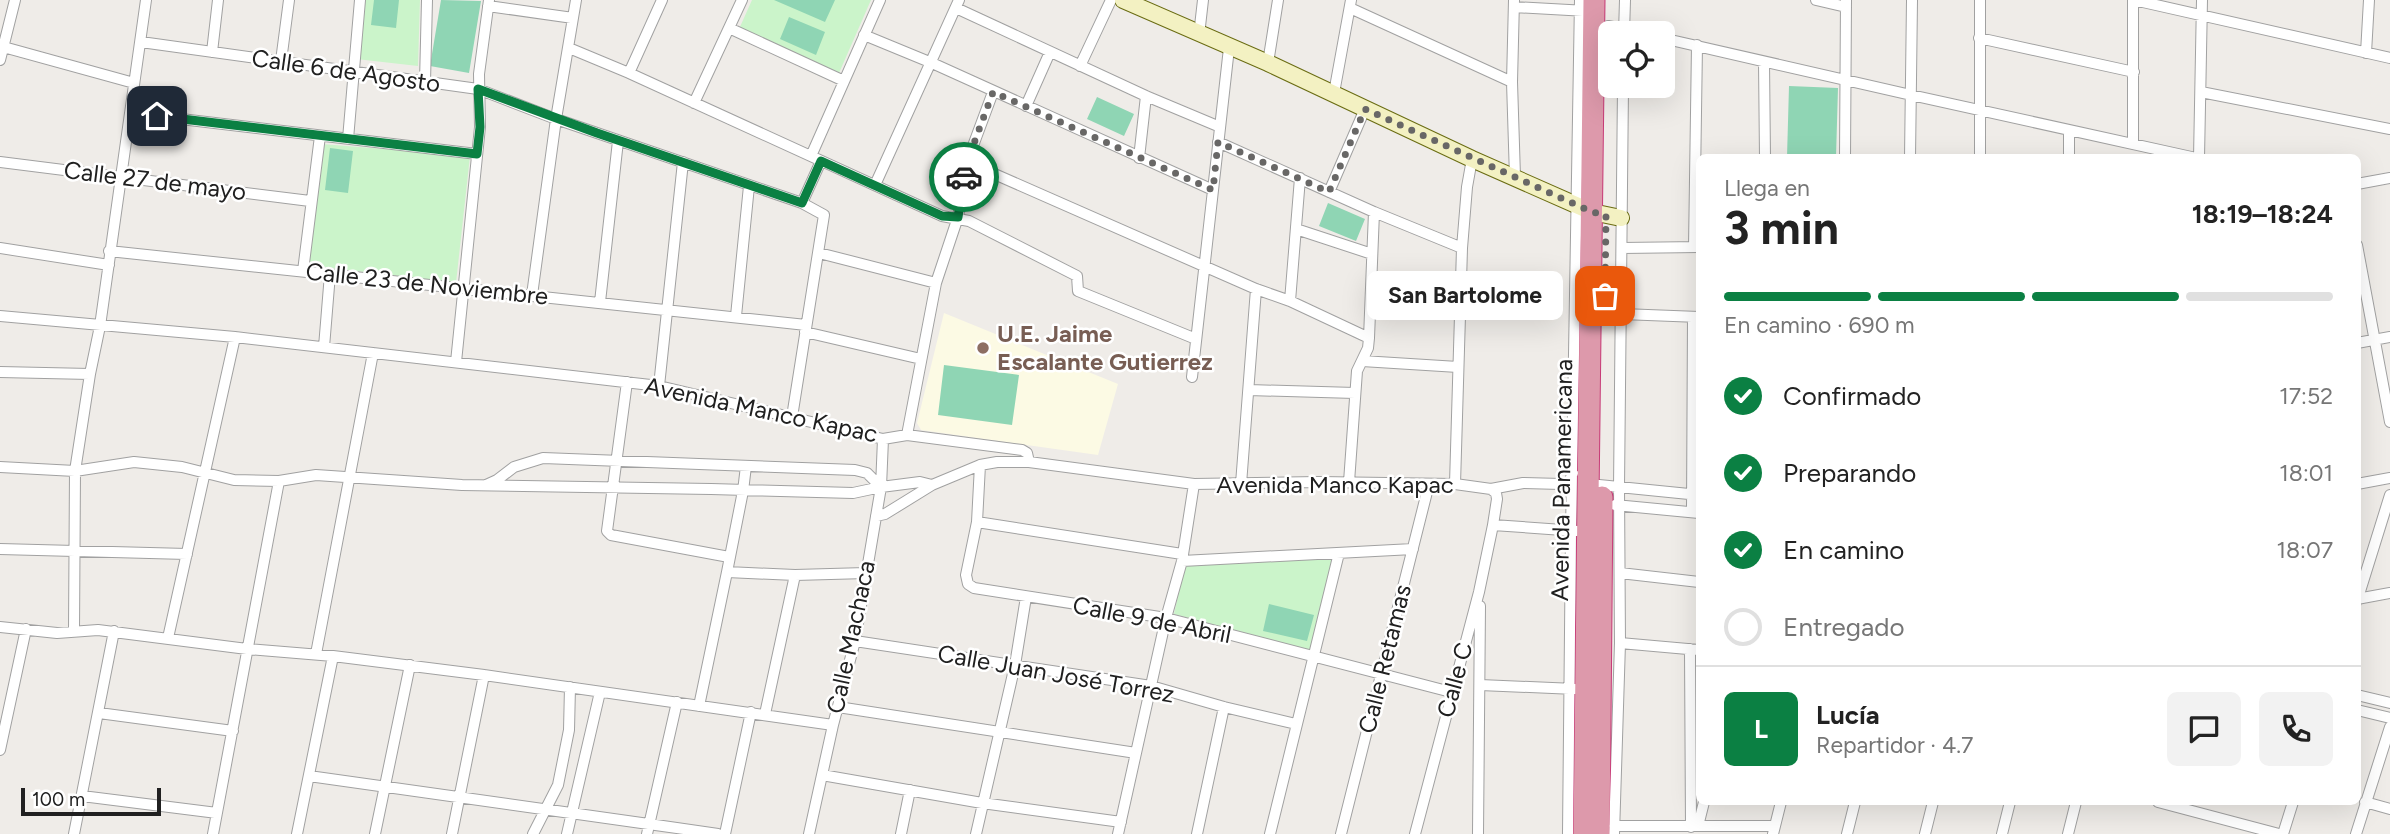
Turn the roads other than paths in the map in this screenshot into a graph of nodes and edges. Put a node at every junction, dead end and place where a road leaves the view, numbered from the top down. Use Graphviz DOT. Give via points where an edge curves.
graph roads {
  1 [pos="15,0"];
  2 [pos="146,0"];
  3 [pos="218,0"];
  4 [pos="289,0"];
  5 [pos="360,0"];
  6 [pos="427,0"];
  7 [pos="576,0"];
  8 [pos="662,0"];
  9 [pos="742,0"];
  10 [pos="880,0"];
  11 [pos="1111,0"];
  12 [pos="1123,0"];
  13 [pos="1203,0"];
  14 [pos="1278,0"];
  15 [pos="1625,0"];
  16 [pos="1816,0"];
  17 [pos="1912,0"];
  18 [pos="1980,0"];
  19 [pos="2134,0"];
  20 [pos="2202,0"];
  21 [pos="2369,0"];
  22 [pos="489,3"];
  23 [pos="1846,3"];
  24 [pos="958,4"];
  25 [pos="1350,4"];
  26 [pos="1514,4"];
  27 [pos="1601,14"];
  28 [pos="2201,16"];
  29 [pos="573,18"];
  30 [pos="729,28"];
  31 [pos="864,35"];
  32 [pos="1199,35"];
  33 [pos="1979,38"];
  34 [pos="1675,41"];
  35 [pos="141,42"];
  36 [pos="1697,45"];
  37 [pos="2,46"];
  38 [pos="569,48"];
  39 [pos="1229,48"];
  40 [pos="212,52"];
  41 [pos="1050,52"];
  42 [pos="2366,53"];
  43 [pos="2390,58"];
  44 [pos="0,60"];
  45 [pos="281,61"];
  46 [pos="1764,62"];
  47 [pos="932,63"];
  48 [pos="1268,63"];
  49 [pos="1080,66"];
  50 [pos="354,72"];
  51 [pos="2134,72"];
  52 [pos="629,73"];
  53 [pos="1845,79"];
  54 [pos="844,81"];
  55 [pos="425,82"];
  56 [pos="1512,82"];
  57 [pos="134,83"];
  58 [pos="478,89"];
  59 [pos="993,92"];
  60 [pos="2201,92"];
  61 [pos="1334,93"];
  62 [pos="1910,95"];
  63 [pos="1146,96"];
  64 [pos="1621,98"];
  65 [pos="694,103"];
  66 [pos="1026,106"];
  67 [pos="1365,109"];
  68 [pos="1979,110"];
  69 [pos="130,113"];
  70 [pos="556,119"];
  71 [pos="1220,127"];
  72 [pos="2390,129"];
  73 [pos="2069,131"];
  74 [pos="320,135"];
  75 [pos="348,139"];
  76 [pos="618,141"];
  77 [pos="1218,142"];
  78 [pos="2133,144"];
  79 [pos="477,154"];
  80 [pos="1697,154"];
  81 [pos="1765,154"];
  82 [pos="1845,154"];
  83 [pos="1910,154"];
  84 [pos="1980,154"];
  85 [pos="2069,154"];
  86 [pos="2179,154"];
  87 [pos="2197,154"];
  88 [pos="816,158"];
  89 [pos="1139,158"];
  90 [pos="1472,159"];
  91 [pos="0,162"];
  92 [pos="683,162"];
  93 [pos="967,162"];
  94 [pos="120,177"];
  95 [pos="1515,177"];
  96 [pos="1300,178"];
  97 [pos="2390,178"];
  98 [pos="2361,183"];
  99 [pos="875,185"];
  100 [pos="749,186"];
  101 [pos="1213,190"];
  102 [pos="1329,192"];
  103 [pos="310,201"];
  104 [pos="802,203"];
  105 [pos="1374,212"];
  106 [pos="1599,212"];
  107 [pos="958,217"];
  108 [pos="1296,229"];
  109 [pos="1696,247"];
  110 [pos="0,248"];
  111 [pos="1462,248"];
  112 [pos="1622,248"];
  113 [pos="110,251"];
  114 [pos="819,253"];
  115 [pos="1372,254"];
  116 [pos="109,265"];
  117 [pos="1204,266"];
  118 [pos="2361,267"];
  119 [pos="303,271"];
  120 [pos="330,274"];
  121 [pos="936,284"];
  122 [pos="463,288"];
  123 [pos="1256,289"];
  124 [pos="532,295"];
  125 [pos="1290,301"];
  126 [pos="600,302"];
  127 [pos="667,309"];
  128 [pos="1622,314"];
  129 [pos="0,316"];
  130 [pos="736,316"];
  131 [pos="1696,317"];
  132 [pos="100,326"];
  133 [pos="805,328"];
  134 [pos="235,337"];
  135 [pos="2390,337"];
  136 [pos="1369,338"];
  137 [pos="1196,339"];
  138 [pos="2374,340"];
  139 [pos="2361,342"];
  140 [pos="324,347"];
  141 [pos="373,353"];
  142 [pos="921,359"];
  143 [pos="1362,360"];
  144 [pos="456,362"];
  145 [pos="1458,367"];
  146 [pos="0,372"];
  147 [pos="90,373"];
  148 [pos="1192,377"];
  149 [pos="627,382"];
  150 [pos="659,386"];
  151 [pos="1249,390"];
  152 [pos="1355,393"];
  153 [pos="792,417"];
  154 [pos="2390,422"];
  155 [pos="907,435"];
  156 [pos="883,439"];
  157 [pos="616,461"];
  158 [pos="1029,462"];
  159 [pos="980,465"];
  160 [pos="746,466"];
  161 [pos="0,467"];
  162 [pos="75,471"];
  163 [pos="205,473"];
  164 [pos="350,477"];
  165 [pos="2390,478"];
  166 [pos="279,481"];
  167 [pos="1349,482"];
  168 [pos="2361,483"];
  169 [pos="1194,484"];
  170 [pos="1241,484"];
  171 [pos="1429,484"];
  172 [pos="1455,484"];
  173 [pos="486,485"];
  174 [pos="932,485"];
  175 [pos="613,487"];
  176 [pos="881,487"];
  177 [pos="1491,489"];
  178 [pos="743,491"];
  179 [pos="1599,492"];
  180 [pos="1695,494"];
  181 [pos="2390,495"];
  182 [pos="1695,512"];
  183 [pos="876,516"];
  184 [pos="976,522"];
  185 [pos="1493,525"];
  186 [pos="1579,531"];
  187 [pos="0,549"];
  188 [pos="1413,549"];
  189 [pos="75,550"];
  190 [pos="187,554"];
  191 [pos="1339,554"];
  192 [pos="729,557"];
  193 [pos="1182,558"];
  194 [pos="727,572"];
  195 [pos="866,573"];
  196 [pos="1620,573"];
  197 [pos="795,575"];
  198 [pos="1696,582"];
  199 [pos="2361,586"];
  200 [pos="1479,592"];
  201 [pos="2390,593"];
  202 [pos="1026,597"];
  203 [pos="2361,598"];
  204 [pos="1166,618"];
  205 [pos="0,627"];
  206 [pos="26,629"];
  207 [pos="114,631"];
  208 [pos="74,632"];
  209 [pos="168,638"];
  210 [pos="855,641"];
  211 [pos="1620,643"];
  212 [pos="247,649"];
  213 [pos="1695,649"];
  214 [pos="316,654"];
  215 [pos="332,656"];
  216 [pos="1314,658"];
  217 [pos="410,665"];
  218 [pos="1015,665"];
  219 [pos="1382,674"];
  220 [pos="484,675"];
  221 [pos="1480,685"];
  222 [pos="1151,686"];
  223 [pos="570,687"];
  224 [pos="1577,689"];
  225 [pos="600,692"];
  226 [pos="1451,692"];
  227 [pos="2361,696"];
  228 [pos="677,702"];
  229 [pos="2390,703"];
  230 [pos="699,706"];
  231 [pos="838,707"];
  232 [pos="1224,707"];
  233 [pos="4,709"];
  234 [pos="2361,711"];
  235 [pos="751,712"];
  236 [pos="99,713"];
  237 [pos="765,714"];
  238 [pos="2390,718"];
  239 [pos="1296,724"];
  240 [pos="833,725"];
  241 [pos="2390,727"];
  242 [pos="233,732"];
  243 [pos="998,733"];
  244 [pos="0,750"];
  245 [pos="1136,753"];
  246 [pos="822,775"];
  247 [pos="309,776"];
  248 [pos="2361,784"];
  249 [pos="2370,785"];
  250 [pos="385,786"];
  251 [pos="910,790"];
  252 [pos="460,795"];
  253 [pos="82,796"];
  254 [pos="2365,802"];
  255 [pos="982,803"];
  256 [pos="1703,805"];
  257 [pos="1779,805"];
  258 [pos="1854,805"];
  259 [pos="1932,805"];
  260 [pos="2009,805"];
  261 [pos="2075,805"];
  262 [pos="2170,805"];
  263 [pos="2292,805"];
  264 [pos="2390,808"];
  265 [pos="544,810"];
  266 [pos="217,813"];
  267 [pos="571,814"];
  268 [pos="1121,822"];
  269 [pos="1695,827"];
  270 [pos="648,829"];
  271 [pos="1774,830"];
  272 [pos="1609,831"];
  273 [pos="75,834"];
  274 [pos="213,834"];
  275 [pos="297,834"];
  276 [pos="375,834"];
  277 [pos="452,834"];
  278 [pos="533,834"];
  279 [pos="567,834"];
  280 [pos="718,834"];
  281 [pos="724,834"];
  282 [pos="809,834"];
  283 [pos="901,834"];
  284 [pos="976,834"];
  285 [pos="1118,834"];
  286 [pos="1196,834"];
  287 [pos="1270,834"];
  288 [pos="1341,834"];
  289 [pos="1415,834"];
  290 [pos="1478,834"];
  291 [pos="1568,834"];
  292 [pos="1584,834"];
  293 [pos="1847,834"];
  294 [pos="1925,834"];
  295 [pos="2002,834"];
  296 [pos="2068,834"];
  297 [pos="2281,834"];
  298 [pos="2356,834"];
  1 -- 37 [label="street"];
  2 -- 35 [label="street"];
  3 -- 40 [label="street"];
  4 -- 45 [label="street"];
  5 -- 50 [label="street"];
  6 -- 55 [label="street"];
  7 -- 29 [label="street"];
  8 -- 52 [label="street"];
  9 -- 30 [label="street"];
  10 -- 31 [label="street"];
  11 -- 49 [label="street"];
  12 -- 32 [label="street"];
  13 -- 32 [label="street"];
  14 -- 48 [label="street"];
  15 -- 27 [label="street, Avenida Panamericana"];
  16 -- 23 [label="street"];
  17 -- 62 [label="street"];
  18 -- 33 [label="street"];
  19 -- 28 [label="street"];
  19 -- 51 [label="street"];
  20 -- 28 [label="street"];
  21 -- 42 [label="street"];
  22 -- 29 [label="street"];
  22 -- 58 [label="street"];
  23 -- 53 [label="street"];
  24 -- 41 [label="street"];
  24 -- 47 [label="street"];
  25 -- 56 [label="street"];
  25 -- 61 [label="street"];
  26 -- 27 [label="street"];
  26 -- 56 [label="street"];
  27 -- 106 [label="highway, Avenida Panamericana"];
  28 -- 42 [label="street"];
  28 -- 60 [label="street"];
  29 -- 38 [label="street"];
  30 -- 54 [label="street"];
  30 -- 65 [label="street"];
  31 -- 47 [label="street"];
  31 -- 54 [label="street"];
  32 -- 39 [label="street"];
  33 -- 51 [label="street"];
  33 -- 68 [label="street"];
  34 -- 36 [label="street"];
  35 -- 40 [label="street, Calle 6 de Agosto"];
  35 -- 57 [label="street"];
  36 -- 46 [label="street"];
  36 -- 80 [label="street"];
  37 -- 44 [label="street"];
  37 -- 57 [label="street"];
  38 -- 52 [label="street"];
  38 -- 70 [label="street"];
  39 -- 48 [label="street"];
  39 -- 71 [label="street"];
  40 -- 45 [label="street, Calle 6 de Agosto"];
  41 -- 49 [label="street"];
  41 -- 66 [label="street"];
  42 -- 43 [label="street"];
  45 -- 50 [label="street, Calle 6 de Agosto"];
  46 -- 53 [label="street"];
  46 -- 81 [label="street"];
  47 -- 59 [label="street"];
  47 -- 99 [label="street"];
  48 -- 61 [label="street"];
  49 -- 63 [label="street"];
  50 -- 55 [label="street, Calle 6 de Agosto"];
  50 -- 75 [label="street"];
  51 -- 78 [label="street"];
  52 -- 65 [label="street"];
  53 -- 62 [label="street"];
  53 -- 82 [label="street"];
  54 -- 88 [label="street"];
  55 -- 58 [label="street, Calle 6 de Agosto"];
  56 -- 95 [label="street"];
  57 -- 69 [label="street"];
  58 -- 70 [label="street, Calle 6 de Agosto"];
  58 -- 79 [label="street"];
  59 -- 66 [label="street"];
  59 -- 93 [label="street"];
  60 -- 72 [label="street"];
  60 -- 87 [label="street"];
  61 -- 67 [label="street"];
  62 -- 68 [label="street"];
  62 -- 83 [label="street"];
  63 -- 71 [label="street"];
  63 -- 89 [label="street"];
  64 -- 106 [label="street, Avenida Panamericana"];
  65 -- 88 [label="street"];
  66 -- 89 [label="street"];
  67 -- 90 [label="street"];
  67 -- 102 [label="street"];
  68 -- 73 [label="street"];
  68 -- 84 [label="street"];
  69 -- 74 [label="street"];
  69 -- 94 [label="street"];
  70 -- 76 [label="street, Calle 6 de Agosto"];
  70 -- 124 [label="street"];
  71 -- 77 [label="street"];
  73 -- 78 [label="street"];
  73 -- 85 [label="street"];
  74 -- 75 [label="street"];
  74 -- 103 [label="street"];
  75 -- 79 [label="street"];
  76 -- 92 [label="street, Calle 6 de Agosto"];
  76 -- 126 [label="street"];
  77 -- 96 [label="street"];
  77 -- 101 [label="street"];
  78 -- 86 [label="street"];
  79 -- 122 [label="street"];
  88 -- 99 [label="street"];
  88 -- 104 [label="street"];
  89 -- 101 [label="street"];
  90 -- 95 [label="street"];
  90 -- 111 [label="street"];
  91 -- 94 [label="street, Calle 27 de mayo"];
  92 -- 100 [label="street, Calle 6 de Agosto"];
  92 -- 127 [label="street"];
  93 -- 107 [label="street"];
  93 -- 117 [label="street"];
  94 -- 103 [label="street, Calle 27 de mayo"];
  94 -- 113 [label="street"];
  95 -- 106 [label="street"];
  96 -- 102 [label="street"];
  96 -- 108 [label="street"];
  97 -- 98 [label="street"];
  99 -- 107 [label="street" via="942,216"];
  100 -- 104 [label="street, Calle 6 de Agosto"];
  100 -- 130 [label="street"];
  101 -- 117 [label="street"];
  102 -- 105 [label="street"];
  103 -- 119 [label="street"];
  104 -- 114 [label="street, Calle 6 de Agosto" via="824,215"];
  105 -- 111 [label="street"];
  105 -- 115 [label="street"];
  106 -- 112 [label="street, Avenida Panamericana"];
  106 -- 179 [label="highway, Avenida Panamericana"];
  107 -- 121 [label="street"];
  107 -- 137 [label="street" via="1077,276 1079,291"];
  108 -- 115 [label="street"];
  108 -- 125 [label="street"];
  109 -- 112 [label="street"];
  110 -- 116 [label="street"];
  111 -- 145 [label="street"];
  112 -- 128 [label="street, Avenida Panamericana"];
  113 -- 116 [label="street"];
  113 -- 119 [label="street, Calle 23 de Noviembre"];
  114 -- 121 [label="street"];
  114 -- 133 [label="street"];
  115 -- 136 [label="street"];
  116 -- 132 [label="street"];
  117 -- 123 [label="street"];
  117 -- 137 [label="street"];
  118 -- 138 [label="street"];
  119 -- 120 [label="street, Calle 23 de Noviembre"];
  120 -- 122 [label="street, Calle 23 de Noviembre"];
  120 -- 140 [label="street"];
  121 -- 142 [label="street"];
  122 -- 124 [label="street, Calle 23 de Noviembre"];
  122 -- 144 [label="street"];
  123 -- 125 [label="street"];
  123 -- 151 [label="street"];
  124 -- 126 [label="street, Calle 23 de Noviembre"];
  125 -- 136 [label="street"];
  126 -- 127 [label="street, Calle 23 de Noviembre"];
  127 -- 130 [label="street, Calle 23 de Noviembre"];
  127 -- 150 [label="street"];
  128 -- 131 [label="street"];
  128 -- 179 [label="street, Avenida Panamericana"];
  129 -- 132 [label="street, Avenida Manco Kapac"];
  130 -- 133 [label="street, Calle 23 de Noviembre"];
  131 -- 180 [label="street"];
  132 -- 134 [label="street, Avenida Manco Kapac"];
  132 -- 147 [label="street"];
  133 -- 142 [label="street, Calle 23 de Noviembre"];
  133 -- 153 [label="street"];
  134 -- 140 [label="street, Avenida Manco Kapac"];
  134 -- 163 [label="street"];
  135 -- 138 [label="street"];
  136 -- 143 [label="street"];
  137 -- 148 [label="street"];
  138 -- 139 [label="street"];
  138 -- 154 [label="street"];
  140 -- 141 [label="street, Avenida Manco Kapac"];
  141 -- 144 [label="street, Avenida Manco Kapac"];
  141 -- 164 [label="street"];
  142 -- 155 [label="street"];
  143 -- 145 [label="street"];
  143 -- 152 [label="street"];
  144 -- 149 [label="street, Avenida Manco Kapac"];
  145 -- 172 [label="street"];
  146 -- 147 [label="street"];
  147 -- 162 [label="street"];
  149 -- 150 [label="street, Avenida Manco Kapac"];
  149 -- 157 [label="street"];
  150 -- 153 [label="street, Avenida Manco Kapac"];
  151 -- 152 [label="street"];
  151 -- 170 [label="street"];
  152 -- 167 [label="street"];
  153 -- 156 [label="street, Avenida Manco Kapac"];
  155 -- 156 [label="street, Avenida Manco Kapac"];
  155 -- 158 [label="street, Avenida Manco Kapac" via="1022,450"];
  156 -- 176 [label="street, Calle Machaca"];
  157 -- 160 [label="street"];
  157 -- 173 [label="street" via="543,458 514,467"];
  157 -- 175 [label="street"];
  158 -- 159 [label="street"];
  158 -- 169 [label="street, Avenida Manco Kapac"];
  159 -- 174 [label="street"];
  159 -- 184 [label="street, Calle 9 de Abril"];
  160 -- 176 [label="street" via="855,470 867,473"];
  160 -- 178 [label="street"];
  161 -- 162 [label="street"];
  162 -- 163 [label="street" via="134,462"];
  162 -- 189 [label="street"];
  163 -- 166 [label="street" via="234,480"];
  163 -- 190 [label="street"];
  164 -- 166 [label="street" via="316,475"];
  164 -- 173 [label="street"];
  164 -- 214 [label="street"];
  165 -- 168 [label="street"];
  166 -- 212 [label="street"];
  167 -- 170 [label="street, Avenida Manco Kapac"];
  167 -- 171 [label="street, Avenida Manco Kapac"];
  169 -- 170 [label="street, Avenida Manco Kapac"];
  169 -- 193 [label="street"];
  171 -- 172 [label="street, Avenida Manco Kapac"];
  171 -- 188 [label="street, Calle Retamas"];
  172 -- 177 [label="street, Avenida Manco Kapac"];
  173 -- 175 [label="street"];
  174 -- 176 [label="street"];
  174 -- 183 [label="street"];
  175 -- 178 [label="street"];
  175 -- 192 [label="street" via="607,531 611,536"];
  176 -- 178 [label="street" via="853,493"];
  176 -- 183 [label="street, Calle Machaca"];
  177 -- 179 [label="street, Avenida Manco Kapac" via="1569,482"];
  177 -- 185 [label="street" via="1497,499"];
  178 -- 192 [label="street"];
  179 -- 180 [label="street"];
  179 -- 182 [label="street"];
  179 -- 186 [label="highway, Avenida Panamericana"];
  179 -- 186 [label="street, Avenida Panamericana"];
  179 -- 196 [label="street, Avenida Panamericana"];
  179 -- 272 [label="highway, Avenida Panamericana"];
  180 -- 182 [label="street"];
  181 -- 199 [label="street"];
  183 -- 195 [label="street, Calle Machaca"];
  184 -- 193 [label="street"];
  184 -- 202 [label="street, Calle 9 de Abril" via="968,584 974,589"];
  185 -- 186 [label="street"];
  185 -- 200 [label="street, Calle C"];
  186 -- 224 [label="highway, Avenida Panamericana"];
  187 -- 189 [label="street"];
  188 -- 191 [label="street"];
  188 -- 219 [label="street, Calle Retamas"];
  189 -- 190 [label="street"];
  189 -- 208 [label="street"];
  190 -- 209 [label="street"];
  191 -- 193 [label="street"];
  191 -- 216 [label="street"];
  192 -- 194 [label="street"];
  193 -- 204 [label="street"];
  194 -- 197 [label="street"];
  194 -- 230 [label="street"];
  195 -- 197 [label="street"];
  195 -- 210 [label="street, Calle Machaca"];
  196 -- 198 [label="street"];
  196 -- 211 [label="street, Avenida Panamericana"];
  197 -- 237 [label="street"];
  200 -- 221 [label="street"];
  200 -- 226 [label="street, Calle C"];
  201 -- 203 [label="street"];
  202 -- 204 [label="street, Calle 9 de Abril"];
  202 -- 218 [label="street"];
  204 -- 216 [label="street, Calle 9 de Abril"];
  204 -- 222 [label="street"];
  205 -- 206 [label="street"];
  206 -- 208 [label="street"];
  206 -- 233 [label="street"];
  207 -- 208 [label="street"];
  207 -- 209 [label="street"];
  207 -- 236 [label="street"];
  209 -- 212 [label="street"];
  210 -- 218 [label="street, Calle Juan José Torrez"];
  210 -- 231 [label="street, Calle Machaca"];
  211 -- 213 [label="street"];
  211 -- 272 [label="street, Avenida Panamericana"];
  212 -- 214 [label="street"];
  212 -- 242 [label="street"];
  213 -- 269 [label="street"];
  214 -- 215 [label="street"];
  215 -- 217 [label="street"];
  215 -- 247 [label="street"];
  216 -- 219 [label="street, Calle 9 de Abril"];
  216 -- 239 [label="street"];
  217 -- 220 [label="street"];
  217 -- 250 [label="street"];
  218 -- 222 [label="street, Calle Juan José Torrez"];
  218 -- 243 [label="street"];
  219 -- 226 [label="street, Calle 9 de Abril"];
  219 -- 288 [label="street, Calle Retamas"];
  220 -- 223 [label="street"];
  220 -- 252 [label="street"];
  221 -- 224 [label="street"];
  221 -- 290 [label="street"];
  222 -- 232 [label="street, Calle Juan José Torrez"];
  222 -- 245 [label="street"];
  223 -- 225 [label="street"];
  223 -- 265 [label="street" via="569,730 558,785"];
  224 -- 291 [label="street"];
  224 -- 292 [label="highway, Avenida Panamericana"];
  225 -- 228 [label="street"];
  225 -- 267 [label="street"];
  226 -- 289 [label="street, Calle C"];
  227 -- 229 [label="street"];
  228 -- 230 [label="street"];
  228 -- 270 [label="street"];
  230 -- 235 [label="street"];
  231 -- 240 [label="street, Calle Machaca"];
  231 -- 243 [label="street"];
  232 -- 239 [label="street, Calle Juan José Torrez"];
  232 -- 286 [label="street"];
  233 -- 244 [label="street"];
  234 -- 238 [label="street"];
  235 -- 237 [label="street"];
  235 -- 281 [label="street"];
  236 -- 242 [label="street"];
  236 -- 253 [label="street"];
  237 -- 240 [label="street"];
  239 -- 287 [label="street"];
  240 -- 246 [label="street, Calle Machaca"];
  241 -- 249 [label="street"];
  242 -- 266 [label="street"];
  243 -- 245 [label="street"];
  243 -- 255 [label="street"];
  245 -- 268 [label="street"];
  246 -- 251 [label="street"];
  246 -- 282 [label="street, Calle Machaca"];
  247 -- 250 [label="street"];
  247 -- 275 [label="street"];
  248 -- 249 [label="street"];
  249 -- 254 [label="street"];
  250 -- 252 [label="street"];
  250 -- 276 [label="street"];
  251 -- 255 [label="street"];
  251 -- 283 [label="street"];
  252 -- 265 [label="street"];
  252 -- 277 [label="street"];
  253 -- 266 [label="street"];
  253 -- 273 [label="street"];
  254 -- 264 [label="street"];
  254 -- 298 [label="street"];
  255 -- 268 [label="street"];
  255 -- 284 [label="street"];
  256 -- 269 [label="street"];
  257 -- 271 [label="street"];
  258 -- 293 [label="street"];
  259 -- 294 [label="street"];
  260 -- 295 [label="street"];
  261 -- 296 [label="street"];
  262 -- 297 [label="street"];
  263 -- 297 [label="street"];
  265 -- 267 [label="street"];
  265 -- 278 [label="street"];
  266 -- 274 [label="street"];
  267 -- 270 [label="street"];
  267 -- 279 [label="street"];
  268 -- 285 [label="street"];
  269 -- 271 [label="street"];
  269 -- 272 [label="street"];
  270 -- 280 [label="street"];
}
